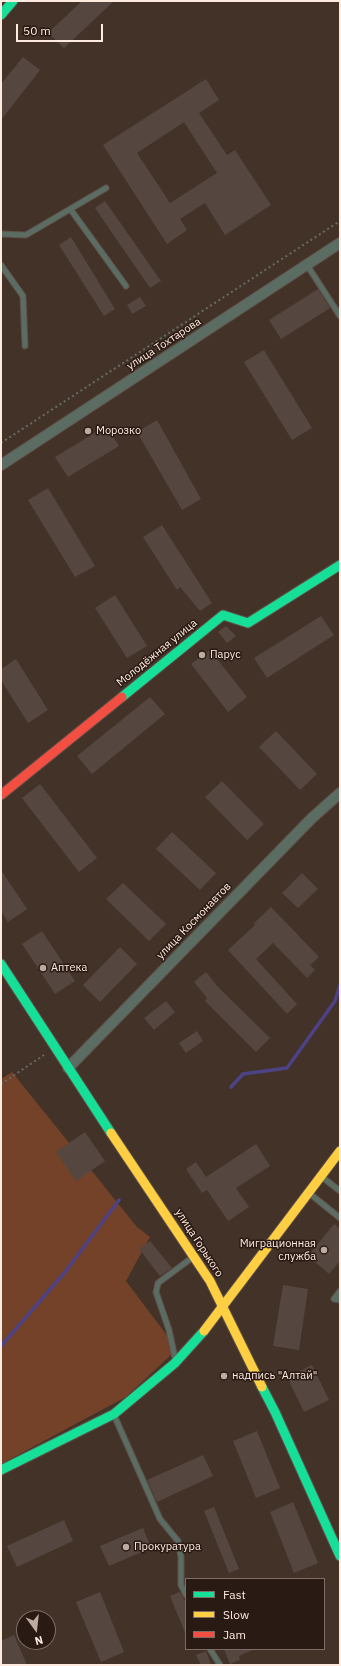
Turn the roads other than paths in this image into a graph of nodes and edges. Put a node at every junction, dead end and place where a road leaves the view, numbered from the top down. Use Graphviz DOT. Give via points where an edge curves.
graph roads {
  1 [pos="12,1"];
  2 [pos="1,15"];
  3 [pos="106,188"];
  4 [pos="71,210"];
  5 [pos="1,234"];
  6 [pos="340,243"];
  7 [pos="1,265"];
  8 [pos="307,265"];
  9 [pos="126,286"];
  10 [pos="340,316"];
  11 [pos="25,346"];
  12 [pos="1,465"];
  13 [pos="340,565"];
  14 [pos="340,793"];
  15 [pos="1,795"];
  16 [pos="1,964"];
  17 [pos="68,1068"];
  18 [pos="340,1150"];
  19 [pos="321,1176"];
  20 [pos="340,1191"];
  21 [pos="308,1193"];
  22 [pos="340,1218"];
  23 [pos="194,1257"];
  24 [pos="340,1291"];
  25 [pos="340,1300"];
  26 [pos="223,1307"];
  27 [pos="175,1363"];
  28 [pos="114,1414"];
  29 [pos="1,1470"];
  30 [pos="340,1556"];
  31 [pos="185,1592"];
  32 [pos="211,1650"];
  33 [pos="220,1665"];
  1 -- 2 [label="street"];
  3 -- 4 [label="lane"];
  4 -- 5 [label="lane" via="26,235"];
  4 -- 9 [label="lane"];
  6 -- 8 [label="street, улица Тохтарова"];
  7 -- 11 [label="lane" via="23,296"];
  8 -- 10 [label="lane"];
  8 -- 12 [label="street, улица Тохтарова"];
  13 -- 15 [label="street, Молодёжная улица" via="248,623 223,615"];
  14 -- 17 [label="street, улица Космонавтов" via="312,818"];
  16 -- 17 [label="street, улица Горького"];
  17 -- 23 [label="street, улица Горького"];
  18 -- 19 [label="street"];
  19 -- 20 [label="lane"];
  19 -- 21 [label="street"];
  21 -- 22 [label="lane"];
  21 -- 26 [label="street"];
  23 -- 26 [label="street, улица Горького"];
  23 -- 27 [label="lane" via="158,1283 156,1292 173,1345"];
  24 -- 25 [label="lane" via="334,1299"];
  26 -- 27 [label="street" via="202,1335"];
  26 -- 30 [label="street, улица Горького" via="275,1412"];
  27 -- 28 [label="street"];
  28 -- 29 [label="street"];
  28 -- 31 [label="lane" via="160,1520 178,1541"];
  32 -- 33 [label="lane"];
}
